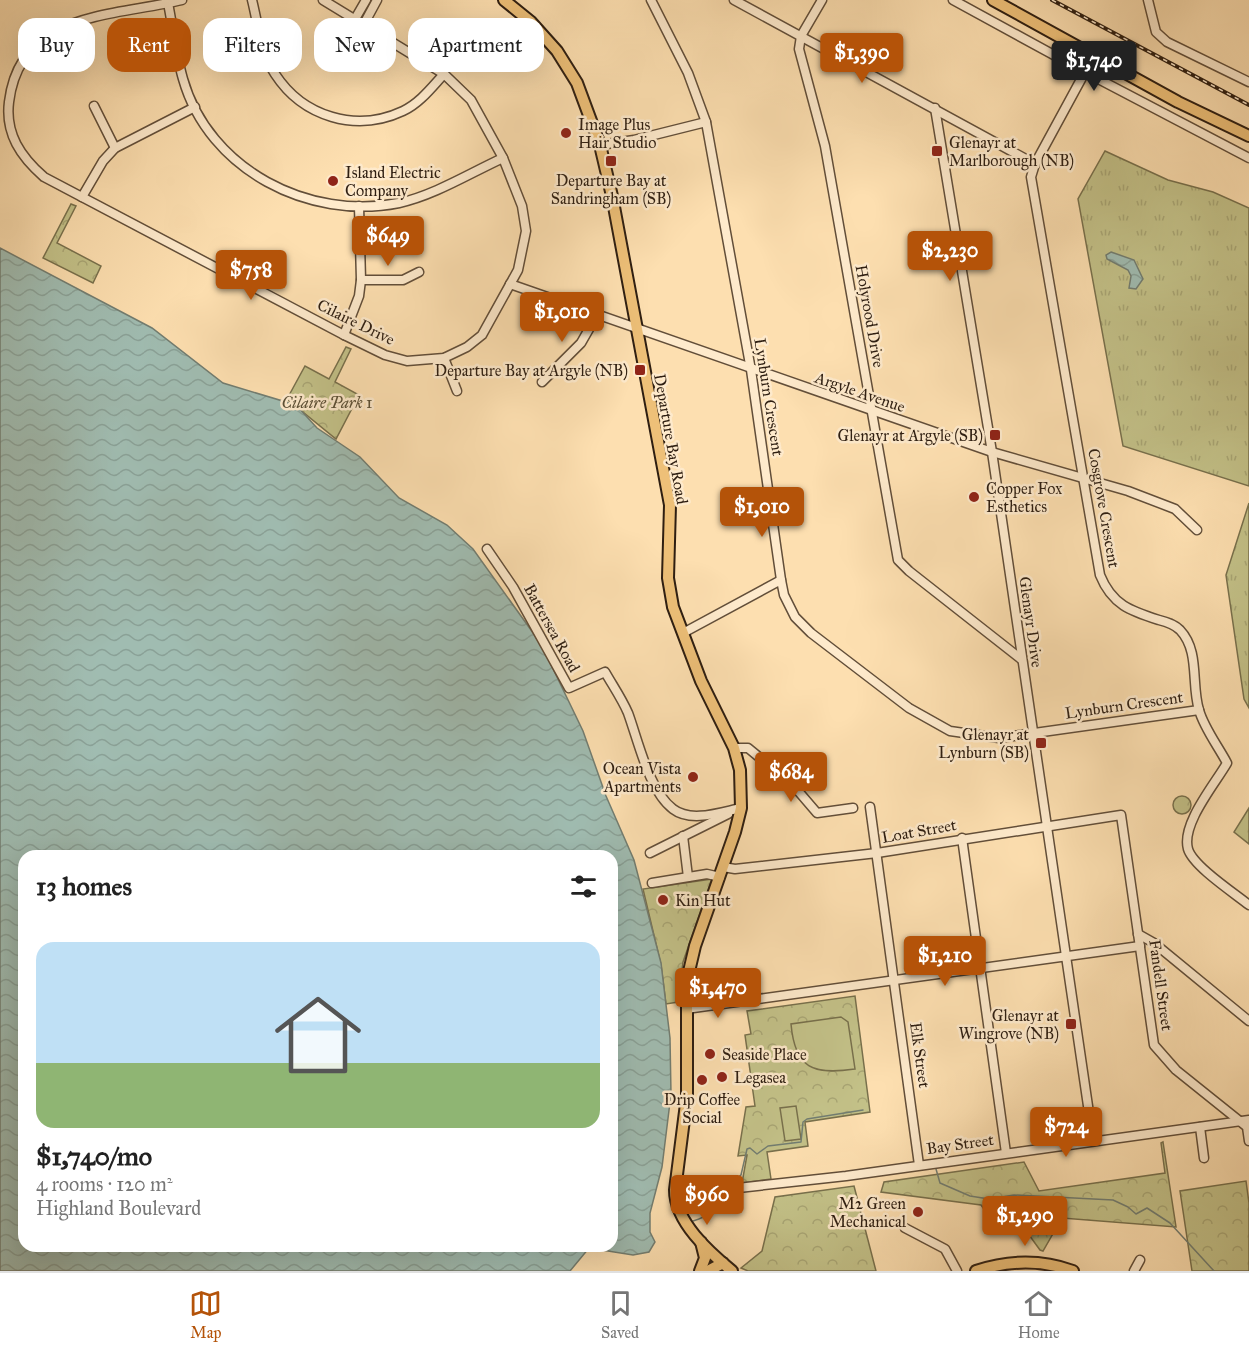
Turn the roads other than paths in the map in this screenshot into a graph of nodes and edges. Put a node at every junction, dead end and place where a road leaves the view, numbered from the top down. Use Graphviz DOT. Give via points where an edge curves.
graph roads {
  1 [pos="182,0"];
  2 [pos="252,0"];
  3 [pos="323,0"];
  4 [pos="366,0"];
  5 [pos="376,0"];
  6 [pos="504,0"];
  7 [pos="651,0"];
  8 [pos="734,0"];
  9 [pos="822,0"];
  10 [pos="953,0"];
  11 [pos="993,0"];
  12 [pos="1148,0"];
  13 [pos="168,3"];
  14 [pos="353,18"];
  15 [pos="356,18"];
  16 [pos="367,18"];
  17 [pos="801,36"];
  18 [pos="396,44"];
  19 [pos="1085,72"];
  20 [pos="444,74"];
  21 [pos="1249,82"];
  22 [pos="94,106"];
  23 [pos="195,106"];
  24 [pos="935,108"];
  25 [pos="706,122"];
  26 [pos="10,133"];
  27 [pos="0,135"];
  28 [pos="1249,136"];
  29 [pos="600,145"];
  30 [pos="115,148"];
  31 [pos="503,158"];
  32 [pos="1249,158"];
  33 [pos="1035,164"];
  34 [pos="81,197"];
  35 [pos="359,206"];
  36 [pos="419,272"];
  37 [pos="361,280"];
  38 [pos="510,285"];
  39 [pos="597,315"];
  40 [pos="636,329"];
  41 [pos="344,335"];
  42 [pos="444,358"];
  43 [pos="751,370"];
  44 [pos="542,382"];
  45 [pos="457,391"];
  46 [pos="872,412"];
  47 [pos="992,452"];
  48 [pos="1084,477"];
  49 [pos="1197,530"];
  50 [pos="487,549"];
  51 [pos="780,580"];
  52 [pos="683,633"];
  53 [pos="1021,659"];
  54 [pos="1199,710"];
  55 [pos="1033,733"];
  56 [pos="734,748"];
  57 [pos="870,807"];
  58 [pos="741,808"];
  59 [pos="852,808"];
  60 [pos="1120,816"];
  61 [pos="1047,825"];
  62 [pos="683,836"];
  63 [pos="962,838"];
  64 [pos="651,853"];
  65 [pos="877,853"];
  66 [pos="721,872"];
  67 [pos="688,877"];
  68 [pos="652,883"];
  69 [pos="1249,905"];
  70 [pos="1138,934"];
  71 [pos="1140,946"];
  72 [pos="1065,956"];
  73 [pos="979,969"];
  74 [pos="895,981"];
  75 [pos="686,1009"];
  76 [pos="1249,1021"];
  77 [pos="1245,1121"];
  78 [pos="1200,1127"];
  79 [pos="1092,1140"];
  80 [pos="1249,1141"];
  81 [pos="1006,1153"];
  82 [pos="1204,1158"];
  83 [pos="919,1165"];
  84 [pos="675,1195"];
  85 [pos="905,1228"];
  86 [pos="700,1239"];
  87 [pos="1140,1260"];
  88 [pos="728,1267"];
  89 [pos="700,1271"];
  90 [pos="708,1271"];
  91 [pos="957,1271"];
  92 [pos="976,1271"];
  93 [pos="1073,1271"];
  94 [pos="1134,1271"];
  1 -- 13 [label="street, Cilaire Drive"];
  2 -- 20 [label="street" via="264,52 273,72 300,102 320,114 340,120 367,120 403,111 424,97"];
  3 -- 14 [label="street, Cilaire Drive"];
  4 -- 15 [label="street"];
  5 -- 16 [label="street"];
  6 -- 29 [label="main road, Departure Bay Road" via="557,51 577,83"];
  7 -- 25 [label="street, Lynburn Crescent" via="688,73"];
  8 -- 17 [label="street"];
  9 -- 17 [label="street"];
  10 -- 19 [label="street"];
  11 -- 28 [label="main road" via="1178,102"];
  12 -- 21 [label="street" via="1156,32 1167,42"];
  13 -- 23 [label="street" via="183,80"];
  13 -- 26 [label="street, Cilaire Drive" via="72,23 34,43 15,71 10,88"];
  17 -- 24 [label="street"];
  17 -- 46 [label="street, Holyrood Drive" via="799,49 825,146"];
  18 -- 20 [label="street, Cilaire Drive"];
  19 -- 32 [label="street"];
  19 -- 33 [label="street, Cosgrove Crescent"];
  20 -- 31 [label="street, Cilaire Drive" via="471,100"];
  22 -- 30 [label="street"];
  23 -- 30 [label="street"];
  23 -- 35 [label="street" via="221,147 256,176 281,191 324,204"];
  24 -- 33 [label="street"];
  24 -- 47 [label="street, Glenayr Drive"];
  25 -- 29 [label="street"];
  25 -- 43 [label="street, Lynburn Crescent"];
  26 -- 27 [label="street"];
  26 -- 34 [label="street, Cilaire Drive" via="28,164"];
  29 -- 40 [label="main road, Departure Bay Road"];
  30 -- 34 [label="street"];
  31 -- 35 [label="street" via="399,203"];
  31 -- 38 [label="street, Cilaire Drive" via="522,206 526,231 518,270"];
  33 -- 48 [label="street, Cosgrove Crescent" via="1031,177"];
  34 -- 41 [label="street, Cilaire Drive"];
  35 -- 37 [label="street"];
  36 -- 37 [label="street" via="403,280"];
  37 -- 41 [label="street"];
  38 -- 39 [label="street, Argyle Avenue"];
  38 -- 42 [label="street, Cilaire Drive" via="482,335"];
  39 -- 40 [label="street, Argyle Avenue"];
  39 -- 44 [label="street" via="581,343"];
  40 -- 43 [label="street, Argyle Avenue"];
  40 -- 52 [label="main road, Departure Bay Road" via="668,494 668,578"];
  41 -- 42 [label="street, Cilaire Drive" via="406,361"];
  42 -- 45 [label="street"];
  43 -- 46 [label="street, Argyle Avenue"];
  43 -- 51 [label="street, Lynburn Crescent"];
  46 -- 47 [label="street, Argyle Avenue"];
  46 -- 53 [label="street, Holyrood Drive" via="898,560"];
  47 -- 48 [label="street, Argyle Avenue"];
  47 -- 53 [label="street, Glenayr Drive"];
  48 -- 49 [label="street, Argyle Avenue" via="1175,509"];
  48 -- 54 [label="street, Cosgrove Crescent" via="1100,575 1107,591 1130,611 1171,623 1180,630 1192,656"];
  50 -- 58 [label="street, Battersea Road" via="513,587 569,688 605,672 627,711 639,749 662,798 674,810 688,815"];
  51 -- 52 [label="street"];
  51 -- 55 [label="street, Lynburn Crescent" via="795,617 811,633 930,722 972,736 999,738"];
  52 -- 56 [label="main road, Departure Bay Road" via="701,681"];
  53 -- 55 [label="street, Glenayr Drive"];
  54 -- 55 [label="street, Lynburn Crescent"];
  54 -- 69 [label="street, Cosgrove Crescent" via="1227,763 1187,828 1188,849 1197,862"];
  55 -- 61 [label="street, Glenayr Drive"];
  56 -- 58 [label="main road, Departure Bay Road" via="740,770"];
  56 -- 59 [label="street" via="748,748 793,785 817,813"];
  57 -- 65 [label="street, Elk Street"];
  58 -- 62 [label="street"];
  58 -- 66 [label="main road, Departure Bay Road"];
  60 -- 61 [label="street, Loat Street"];
  60 -- 70 [label="street, Fandell Street"];
  61 -- 63 [label="street, Loat Street"];
  61 -- 72 [label="street, Glenayr Drive"];
  62 -- 64 [label="street"];
  62 -- 67 [label="street"];
  63 -- 65 [label="street, Loat Street"];
  63 -- 73 [label="street"];
  65 -- 66 [label="street, Loat Street"];
  65 -- 74 [label="street, Elk Street"];
  66 -- 67 [label="street, Loat Street"];
  66 -- 75 [label="main road, Departure Bay Road" via="688,969"];
  67 -- 68 [label="street, Loat Street"];
  70 -- 71 [label="street, Fandell Street"];
  70 -- 76 [label="street"];
  71 -- 72 [label="street"];
  71 -- 77 [label="street, Fandell Street" via="1154,1044 1176,1070"];
  72 -- 73 [label="street"];
  72 -- 79 [label="street, Glenayr Drive"];
  73 -- 74 [label="street"];
  73 -- 81 [label="street"];
  74 -- 75 [label="street"];
  74 -- 83 [label="street, Elk Street"];
  75 -- 84 [label="main road, Departure Bay Road" via="687,1096"];
  77 -- 78 [label="street, Bay Street"];
  77 -- 80 [label="street"];
  78 -- 79 [label="street, Bay Street"];
  78 -- 82 [label="street"];
  79 -- 81 [label="street, Bay Street"];
  81 -- 83 [label="street, Bay Street"];
  83 -- 84 [label="street, Bay Street"];
  84 -- 86 [label="main road" via="680,1213"];
  85 -- 91 [label="street" via="945,1249"];
  86 -- 88 [label="main road"];
  86 -- 89 [label="main road" via="705,1258"];
  87 -- 94 [label="street"];
  88 -- 90 [label="main road"];
  92 -- 93 [label="main road" via="1023,1261"];
}
